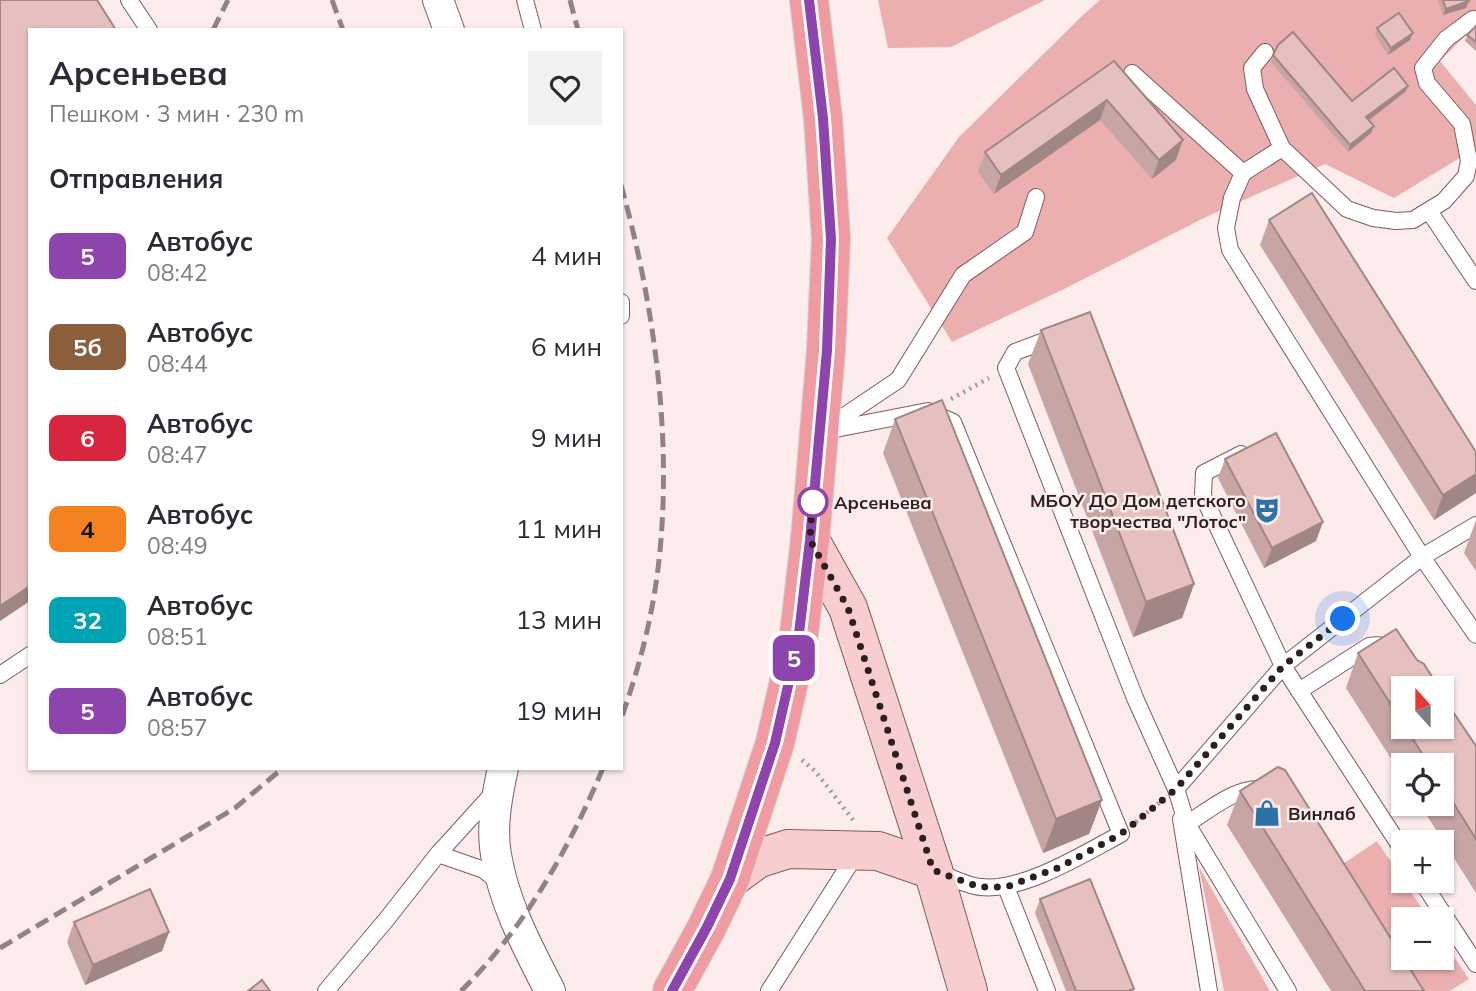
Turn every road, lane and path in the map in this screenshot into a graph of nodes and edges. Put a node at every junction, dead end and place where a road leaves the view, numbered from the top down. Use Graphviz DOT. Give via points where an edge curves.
graph roads {
  1 [pos="129,0"];
  2 [pos="438,0"];
  3 [pos="525,0"];
  4 [pos="808,0"];
  5 [pos="1473,19"];
  6 [pos="148,28"];
  7 [pos="448,28"];
  8 [pos="532,28"];
  9 [pos="1265,52"];
  10 [pos="1132,73"];
  11 [pos="1469,124"];
  12 [pos="1282,148"];
  13 [pos="1243,173"];
  14 [pos="1036,197"];
  15 [pos="1429,211"];
  16 [pos="1476,281"];
  17 [pos="1063,334"];
  18 [pos="1006,368"];
  19 [pos="928,411"];
  20 [pos="820,432"];
  21 [pos="1256,446"];
  22 [pos="1476,525"];
  23 [pos="810,540"];
  24 [pos="1422,557"];
  25 [pos="1476,635"];
  26 [pos="28,656"];
  27 [pos="1283,666"];
  28 [pos="1400,668"];
  29 [pos="0,675"];
  30 [pos="1299,691"];
  31 [pos="775,743"];
  32 [pos="501,777"];
  33 [pos="1176,789"];
  34 [pos="1272,793"];
  35 [pos="1187,824"];
  36 [pos="1391,832"];
  37 [pos="1121,834"];
  38 [pos="868,850"];
  39 [pos="438,854"];
  40 [pos="933,870"];
  41 [pos="730,879"];
  42 [pos="504,886"];
  43 [pos="1006,887"];
  44 [pos="1430,893"];
  45 [pos="1476,964"];
  46 [pos="326,991"];
  47 [pos="550,991"];
  48 [pos="672,991"];
  49 [pos="769,991"];
  50 [pos="968,991"];
  51 [pos="1047,991"];
  52 [pos="1209,991"];
  53 [pos="1288,991"];
  1 -- 6 [label="lane"];
  2 -- 7 [label="street"];
  3 -- 8 [label="lane"];
  4 -- 20 [label="main road" via="823,118 831,239"];
  5 -- 11 [label="lane" via="1446,39 1423,68 1427,83"];
  9 -- 12 [label="lane" via="1252,68 1255,89"];
  10 -- 13 [label="lane"];
  11 -- 15 [label="lane" via="1466,176"];
  12 -- 13 [label="lane"];
  12 -- 15 [label="lane" via="1347,209 1396,220 1413,220"];
  13 -- 24 [label="lane" via="1226,228 1230,250"];
  14 -- 20 [label="lane" via="1025,232 963,275 898,380"];
  15 -- 16 [label="lane"];
  17 -- 18 [label="lane" via="1015,352"];
  18 -- 19 [label="path"];
  18 -- 33 [label="lane" via="1135,698"];
  19 -- 20 [label="lane"];
  19 -- 37 [label="lane" via="953,422"];
  20 -- 23 [label="main road"];
  21 -- 27 [label="lane" via="1204,473 1203,496"];
  22 -- 24 [label="lane"];
  23 -- 31 [label="main road" via="798,642"];
  23 -- 40 [label="main road" via="848,608"];
  24 -- 25 [label="lane"];
  24 -- 27 [label="lane"];
  26 -- 29 [label="lane"];
  27 -- 30 [label="lane"];
  27 -- 33 [label="lane"];
  28 -- 30 [label="lane" via="1386,648 1369,646"];
  30 -- 36 [label="lane"];
  31 -- 38 [label="path" via="816,772"];
  31 -- 41 [label="main road"];
  32 -- 39 [label="lane"];
  32 -- 42 [label="street" via="495,854"];
  33 -- 35 [label="lane"];
  33 -- 37 [label="path"];
  33 -- 52 [label="lane"];
  34 -- 35 [label="lane" via="1249,789"];
  35 -- 53 [label="lane"];
  37 -- 43 [label="lane" via="1060,867"];
  38 -- 40 [label="main road"];
  38 -- 41 [label="main road" via="788,849 757,859"];
  38 -- 49 [label="lane"];
  39 -- 42 [label="lane" via="484,870"];
  39 -- 46 [label="lane"];
  40 -- 43 [label="lane" via="979,887"];
  40 -- 50 [label="main road"];
  41 -- 48 [label="main road"];
  42 -- 47 [label="street" via="517,926"];
  43 -- 51 [label="lane"];
  44 -- 45 [label="lane"];
}
